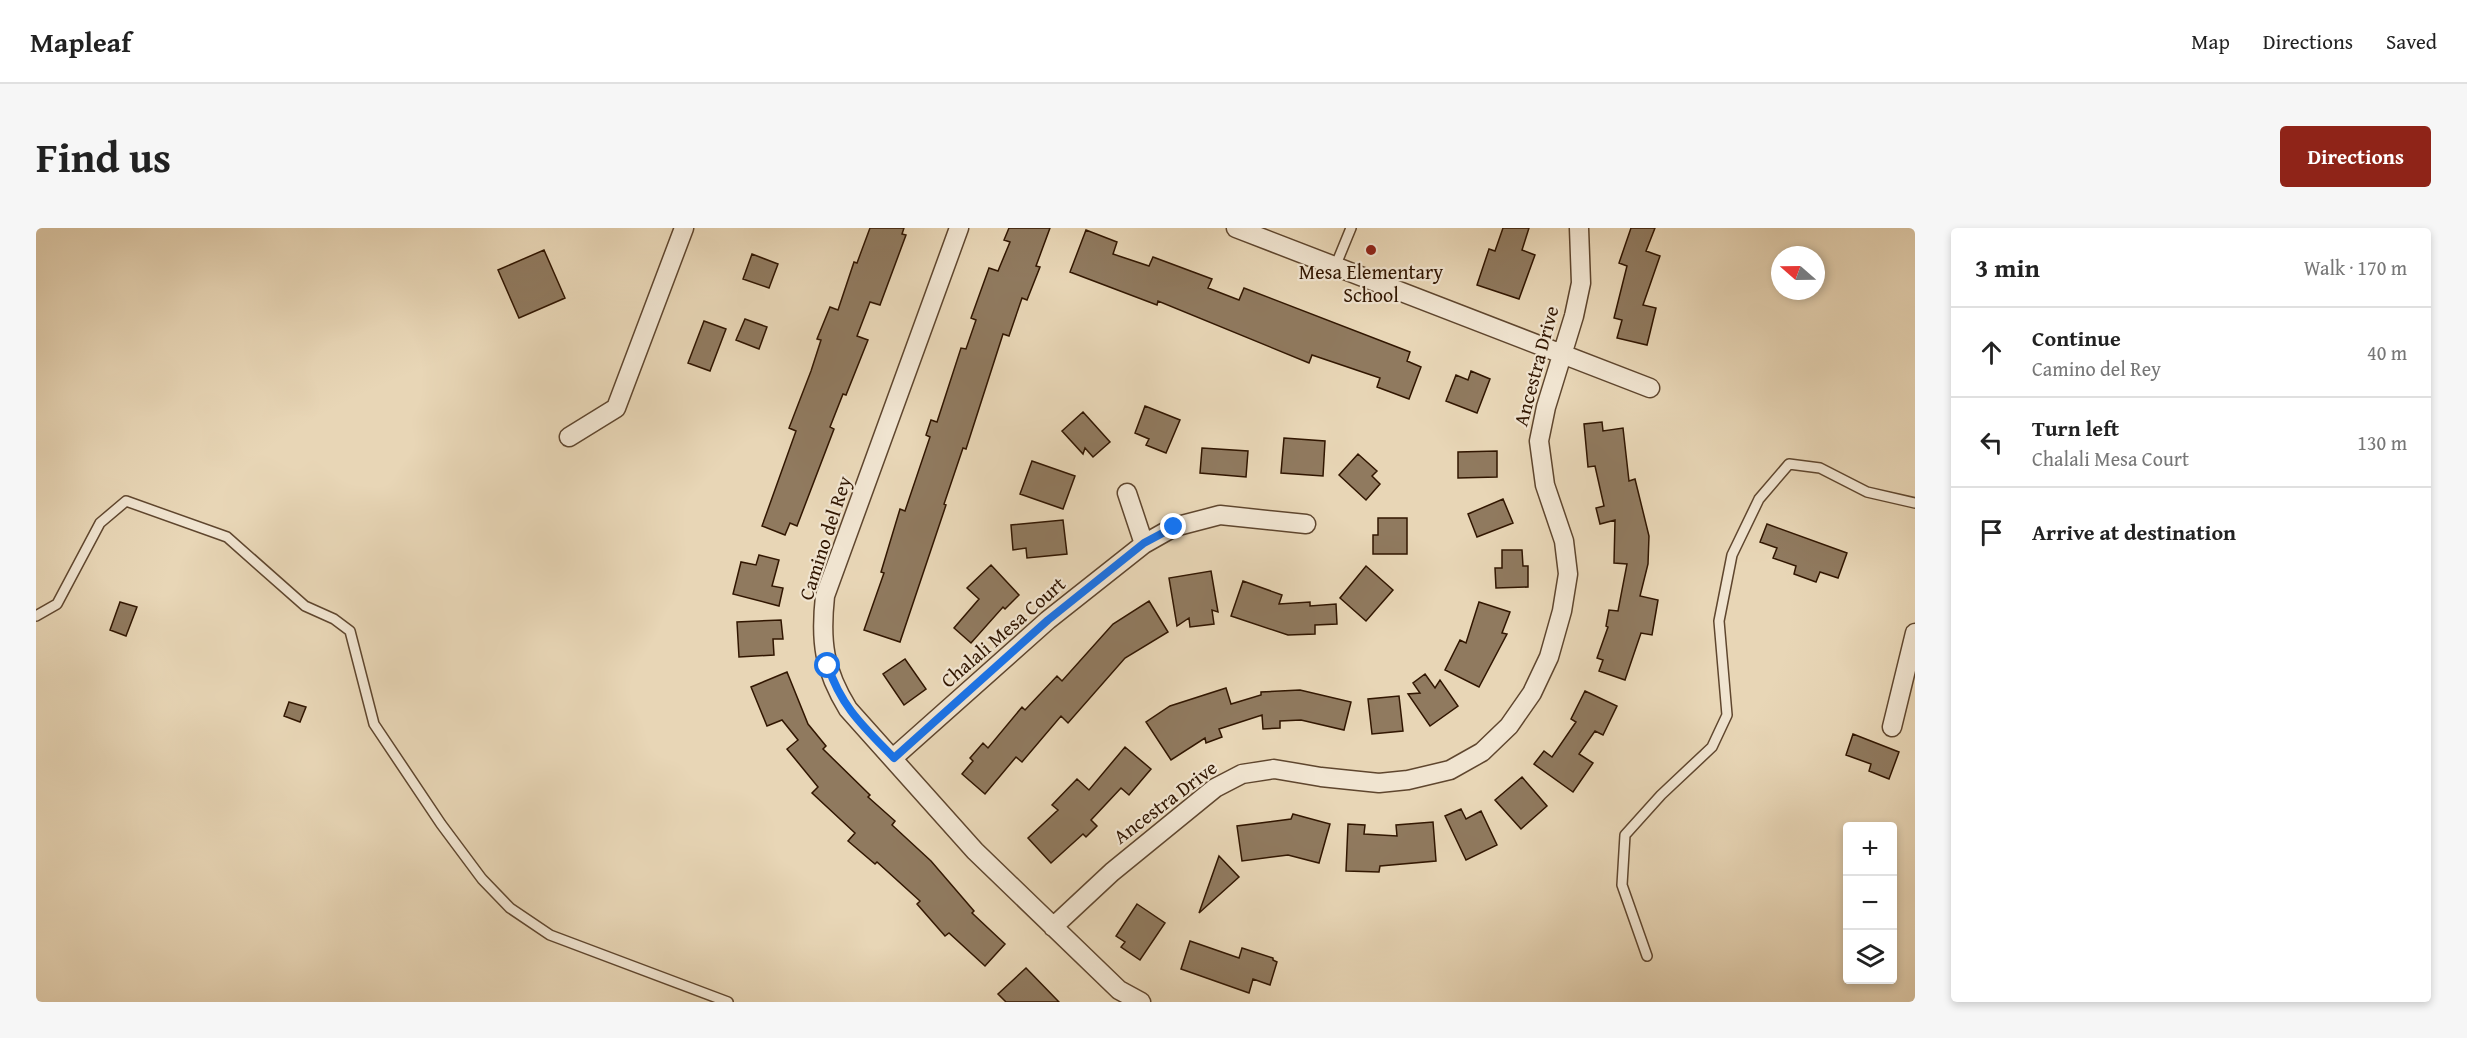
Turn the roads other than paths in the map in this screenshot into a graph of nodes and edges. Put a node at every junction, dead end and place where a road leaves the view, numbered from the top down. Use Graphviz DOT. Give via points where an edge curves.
graph roads {
  1 [pos="684,228"];
  2 [pos="959,228"];
  3 [pos="1236,228"];
  4 [pos="1351,228"];
  5 [pos="1579,228"];
  6 [pos="1335,267"];
  7 [pos="1562,355"];
  8 [pos="1650,388"];
  9 [pos="569,437"];
  10 [pos="1127,494"];
  11 [pos="1915,503"];
  12 [pos="1306,524"];
  13 [pos="1144,543"];
  14 [pos="36,615"];
  15 [pos="1915,633"];
  16 [pos="1892,727"];
  17 [pos="894,758"];
  18 [pos="1053,927"];
  19 [pos="1647,956"];
  20 [pos="728,1002"];
  21 [pos="1141,1002"];
  1 -- 9 [label="street" via="616,408"];
  2 -- 17 [label="street, Camino del Rey" via="825,596 821,631 835,688 848,709"];
  3 -- 6 [label="street"];
  4 -- 6 [label="lane"];
  5 -- 7 [label="street, Ancestra Drive" via="1581,282"];
  6 -- 7 [label="street"];
  7 -- 8 [label="street"];
  7 -- 18 [label="street, Ancestra Drive" via="1539,441 1545,485 1564,541 1568,574 1550,657 1509,726 1482,752 1450,770 1408,780 1379,783 1274,769 1242,774 1215,788 1138,850"];
  10 -- 13 [label="street"];
  11 -- 19 [label="lane" via="1868,492 1820,468 1789,464 1759,499 1732,555 1719,621 1726,715 1712,747 1625,835 1622,885"];
  12 -- 13 [label="street, Chalali Mesa Court" via="1220,515 1174,527"];
  13 -- 17 [label="street, Chalali Mesa Court" via="1048,620"];
  14 -- 20 [label="lane" via="57,604 100,523 126,501 227,537 305,606 350,631 374,724 441,824 482,879 510,908 550,935"];
  15 -- 16 [label="street"];
  17 -- 18 [label="street, Camino del Rey" via="975,851"];
  18 -- 21 [label="street, Camino del Rey" via="1119,990"];
}
